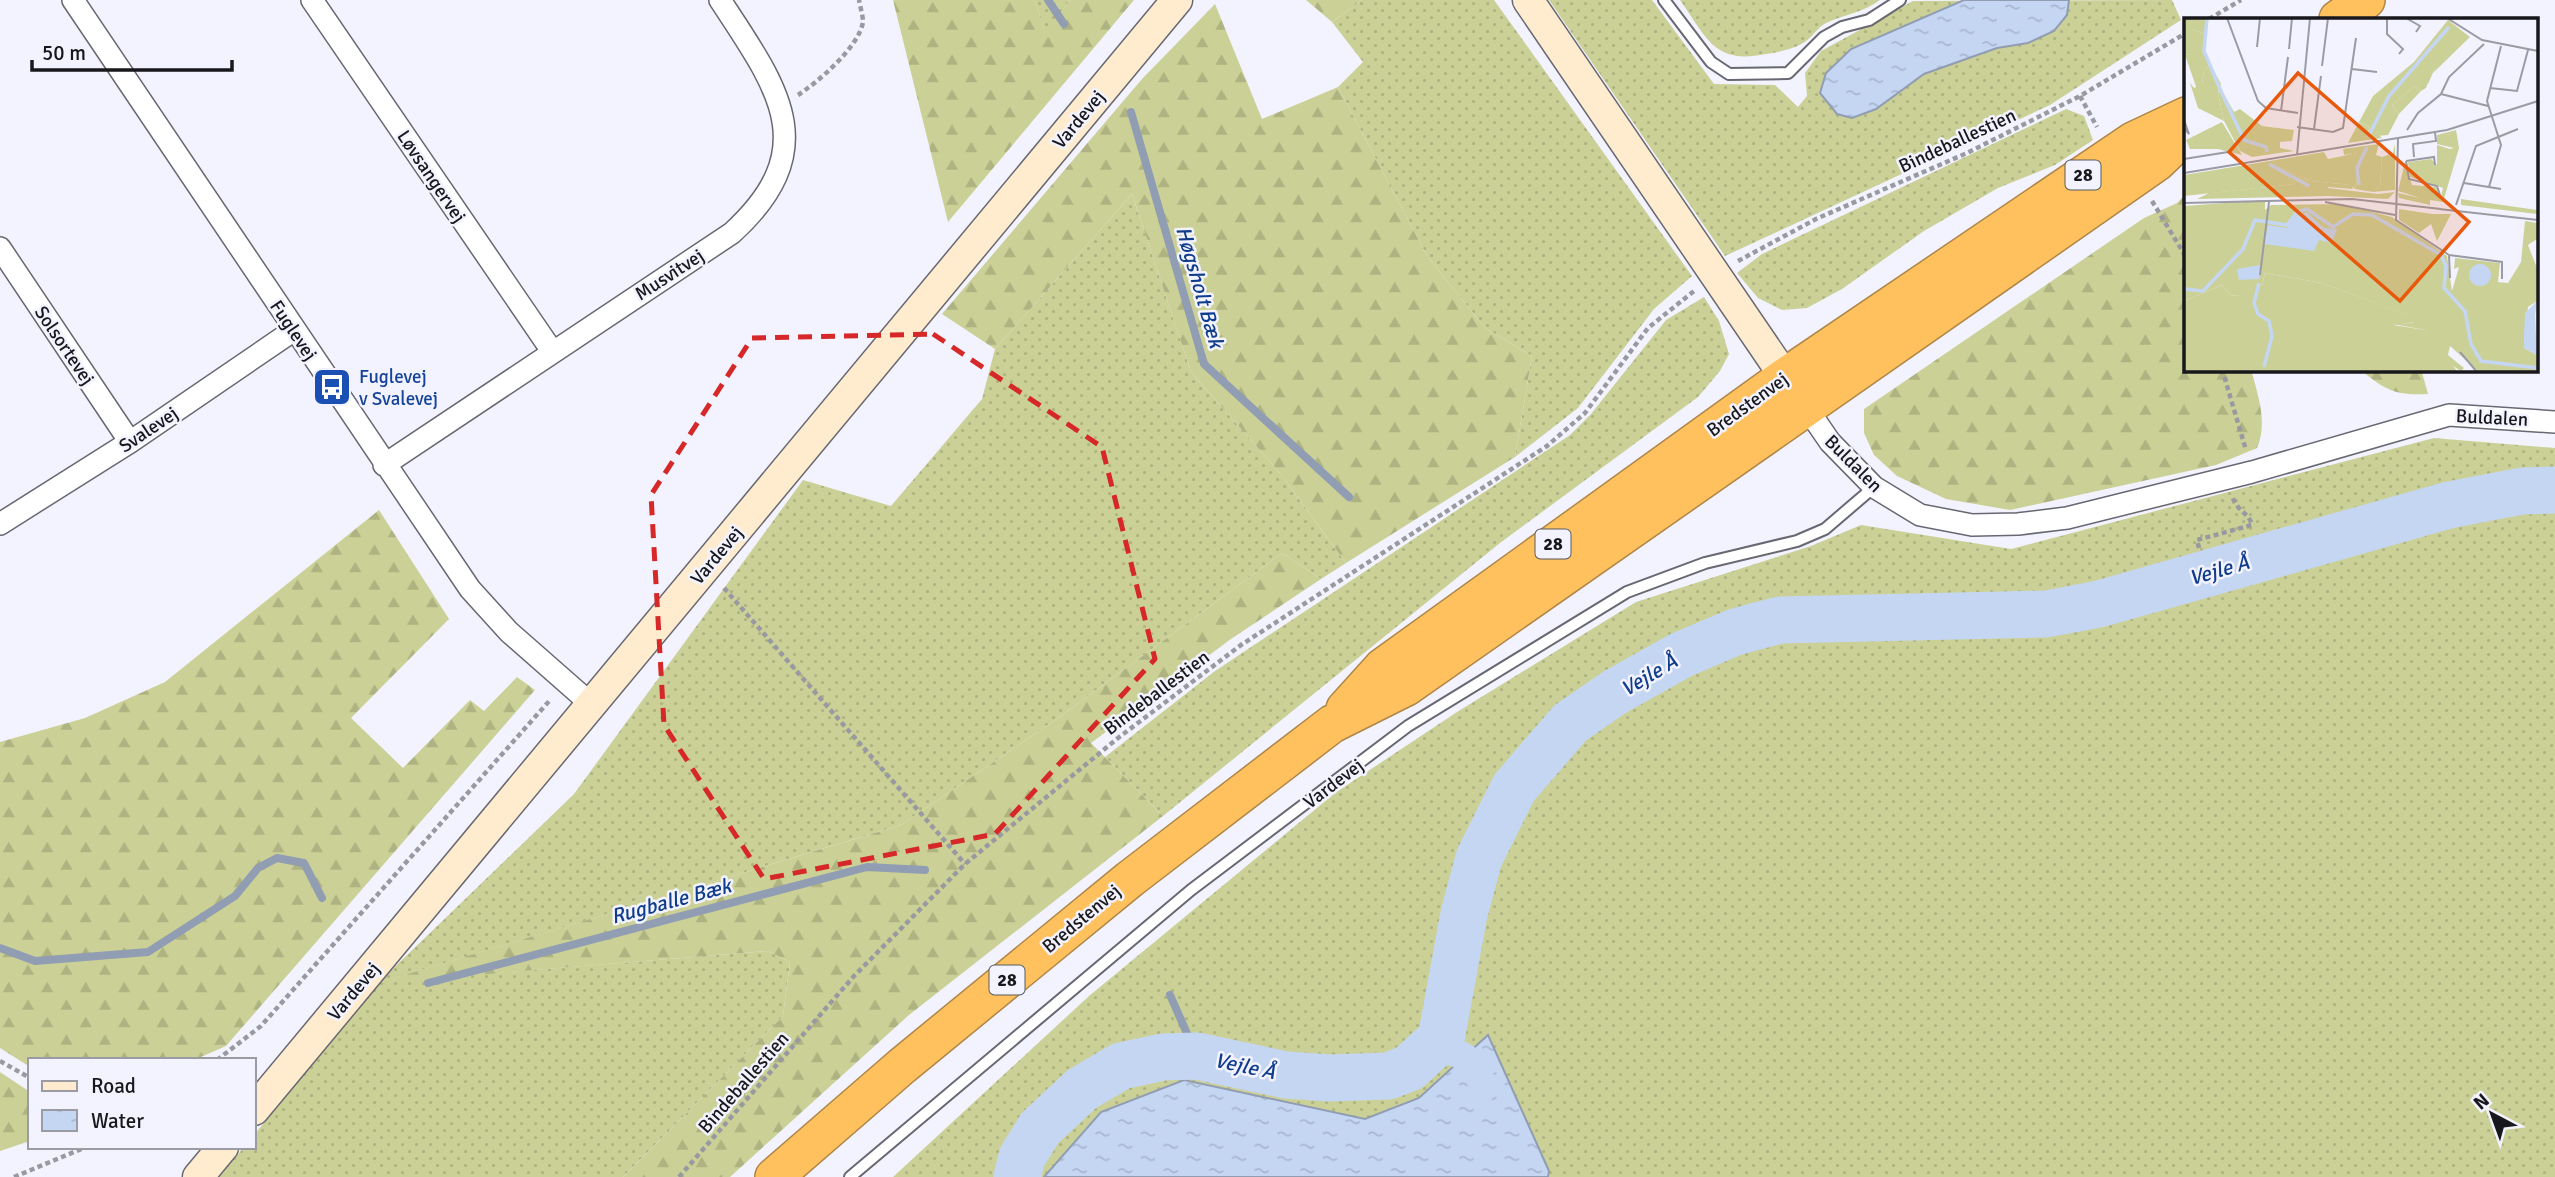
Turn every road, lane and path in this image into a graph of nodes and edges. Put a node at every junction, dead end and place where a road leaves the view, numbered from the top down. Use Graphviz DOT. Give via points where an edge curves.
graph roads {
  1 [pos="73,0"];
  2 [pos="312,0"];
  3 [pos="720,0"];
  4 [pos="859,0"];
  5 [pos="1177,0"];
  6 [pos="1528,0"];
  7 [pos="1664,0"];
  8 [pos="1900,0"];
  9 [pos="2241,0"];
  10 [pos="2366,0"];
  11 [pos="2210,18"];
  12 [pos="2339,18"];
  13 [pos="2184,34"];
  14 [pos="2080,96"];
  15 [pos="781,105"];
  16 [pos="2184,117"];
  17 [pos="2100,131"];
  18 [pos="2184,136"];
  19 [pos="2150,199"];
  20 [pos="0,248"];
  21 [pos="2184,254"];
  22 [pos="1734,263"];
  23 [pos="1697,288"];
  24 [pos="294,330"];
  25 [pos="552,351"];
  26 [pos="2223,371"];
  27 [pos="1785,377"];
  28 [pos="1806,407"];
  29 [pos="2555,422"];
  30 [pos="130,442"];
  31 [pos="384,466"];
  32 [pos="2252,471"];
  33 [pos="2226,478"];
  34 [pos="1874,487"];
  35 [pos="0,524"];
  36 [pos="2199,548"];
  37 [pos="706,567"];
  38 [pos="564,684"];
  39 [pos="591,704"];
  40 [pos="1332,724"];
  41 [pos="965,864"];
  42 [pos="221,1058"];
  43 [pos="0,1061"];
  44 [pos="28,1077"];
  45 [pos="256,1108"];
  46 [pos="81,1149"];
  47 [pos="221,1149"];
  48 [pos="14,1177"];
  49 [pos="198,1177"];
  50 [pos="679,1177"];
  51 [pos="774,1177"];
  52 [pos="850,1177"];
  1 -- 24 [label="street, Fuglevej"];
  2 -- 25 [label="street, Løvsangervej"];
  3 -- 15 [label="street, Musvitvej" via="762,64"];
  4 -- 15 [label="path" via="863,22 844,55 816,83"];
  5 -- 37 [label="street, Vardevej"];
  6 -- 27 [label="street, Buldalen"];
  7 -- 8 [label="lane" via="1711,62 1729,74 1788,73 1824,37 1869,20"];
  9 -- 11 [label="path"];
  10 -- 12 [label="highway"];
  13 -- 14 [label="path, Bindeballestien"];
  14 -- 17 [label="path"];
  14 -- 22 [label="path, Bindeballestien" via="1967,153 1816,219"];
  15 -- 25 [label="street, Musvitvej" via="783,152 773,186 758,209 732,233"];
  16 -- 27 [label="highway, Bredstenvej / 28" via="2133,141"];
  18 -- 28 [label="highway, Bredstenvej / 28" via="2157,162"];
  19 -- 21 [label="path"];
  20 -- 30 [label="street, Solsortevej"];
  23 -- 41 [label="path, Bindeballestien" via="1648,328 1584,412 1547,446 1241,645 1118,738"];
  24 -- 30 [label="street, Svalevej"];
  24 -- 31 [label="street, Fuglevej"];
  25 -- 31 [label="street, Musvitvej"];
  26 -- 32 [label="path"];
  27 -- 28 [label="street, Buldalen"];
  27 -- 40 [label="highway, Bredstenvej / 28" via="1383,667"];
  28 -- 34 [label="street, Buldalen" via="1830,442"];
  28 -- 40 [label="highway, Bredstenvej / 28" via="1406,687"];
  29 -- 32 [label="street, Buldalen" via="2449,415"];
  30 -- 35 [label="street, Svalevej"];
  31 -- 38 [label="street, Fuglevej" via="470,589"];
  32 -- 33 [label="street, Buldalen"];
  33 -- 34 [label="street, Buldalen" via="2067,518 2018,524 1972,525 1920,515"];
  33 -- 36 [label="path" via="2236,507 2250,517 2252,525 2197,540"];
  34 -- 52 [label="lane, Vardevej" via="1825,529 1797,541 1705,563 1627,592 1408,726 1191,890"];
  37 -- 39 [label="street, Vardevej"];
  37 -- 41 [label="path"];
  38 -- 39 [label="street, Fuglevej"];
  38 -- 42 [label="path" via="261,1026"];
  39 -- 45 [label="street, Vardevej"];
  40 -- 51 [label="highway, Bredstenvej / 28" via="1130,878"];
  41 -- 50 [label="path, Bindeballestien" via="854,976"];
  43 -- 44 [label="path"];
  46 -- 48 [label="path"];
  47 -- 49 [label="street"];
}
